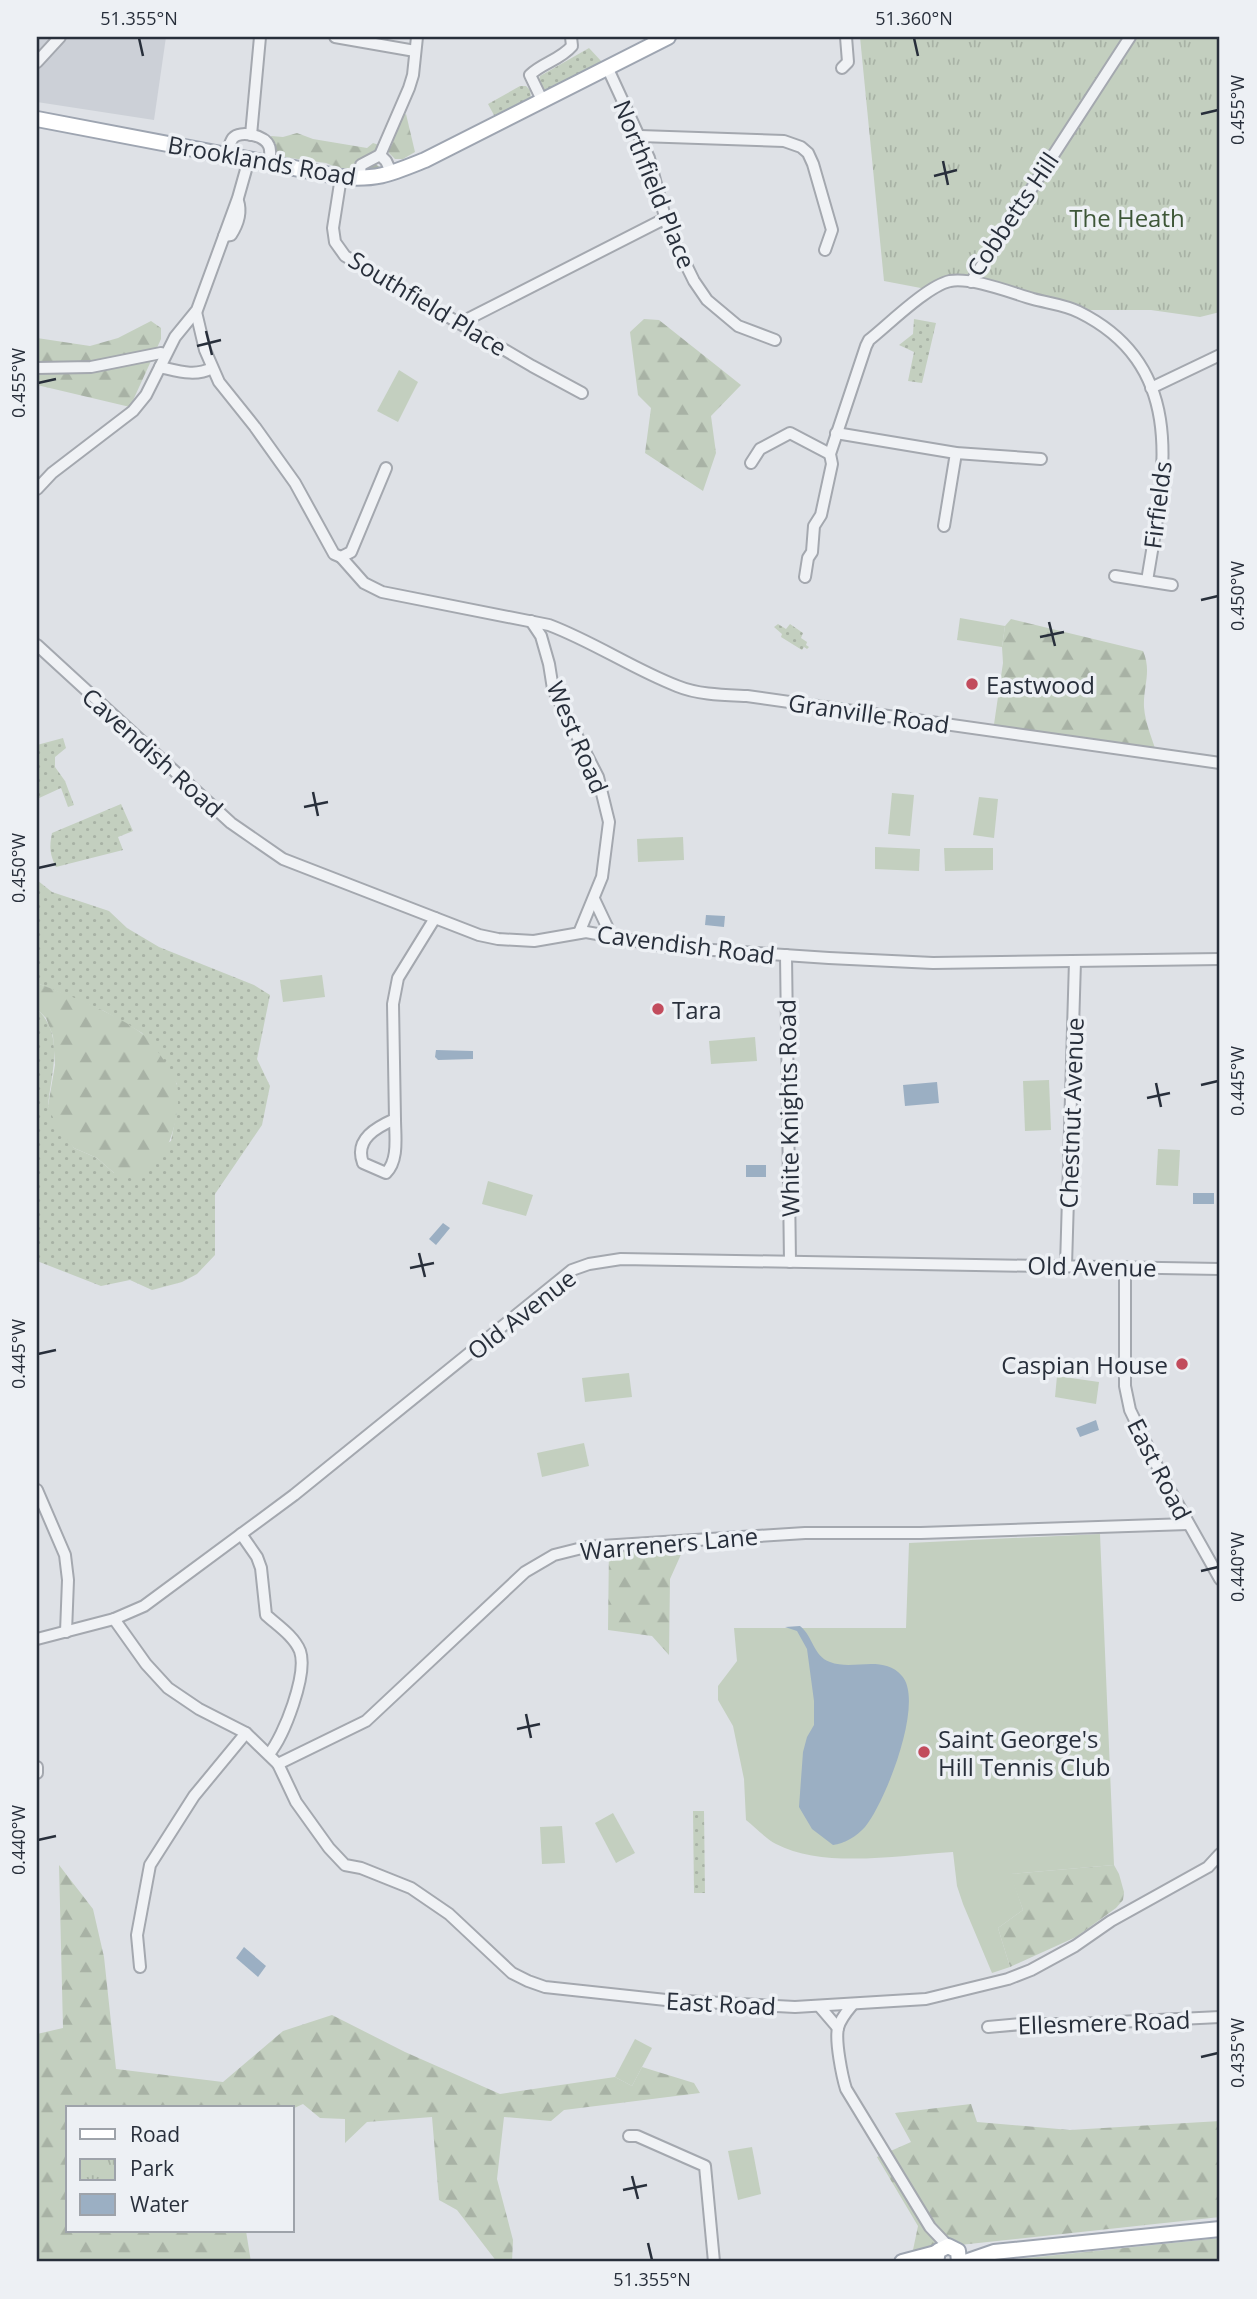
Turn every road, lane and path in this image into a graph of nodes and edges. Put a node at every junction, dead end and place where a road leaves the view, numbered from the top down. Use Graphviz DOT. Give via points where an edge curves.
graph roads {
  1 [pos="60,37"];
  2 [pos="260,37"];
  3 [pos="335,37"];
  4 [pos="417,37"];
  5 [pos="571,37"];
  6 [pos="668,37"];
  7 [pos="846,37"];
  8 [pos="1130,37"];
  9 [pos="415,51"];
  10 [pos="37,62"];
  11 [pos="842,68"];
  12 [pos="608,69"];
  13 [pos="543,102"];
  14 [pos="37,119"];
  15 [pos="251,135"];
  16 [pos="640,136"];
  17 [pos="226,155"];
  18 [pos="380,155"];
  19 [pos="249,159"];
  20 [pos="270,163"];
  21 [pos="392,174"];
  22 [pos="341,177"];
  23 [pos="359,178"];
  24 [pos="666,218"];
  25 [pos="825,250"];
  26 [pos="971,282"];
  27 [pos="195,312"];
  28 [pos="460,323"];
  29 [pos="775,340"];
  30 [pos="164,354"];
  31 [pos="1220,355"];
  32 [pos="160,367"];
  33 [pos="37,368"];
  34 [pos="212,368"];
  35 [pos="1151,388"];
  36 [pos="582,393"];
  37 [pos="836,433"];
  38 [pos="956,453"];
  39 [pos="830,454"];
  40 [pos="751,456"];
  41 [pos="1041,459"];
  42 [pos="386,468"];
  43 [pos="37,489"];
  44 [pos="944,526"];
  45 [pos="341,557"];
  46 [pos="1115,576"];
  47 [pos="805,577"];
  48 [pos="1147,581"];
  49 [pos="1172,585"];
  50 [pos="531,621"];
  51 [pos="37,645"];
  52 [pos="1220,762"];
  53 [pos="594,899"];
  54 [pos="435,918"];
  55 [pos="579,933"];
  56 [pos="611,935"];
  57 [pos="786,955"];
  58 [pos="1220,959"];
  59 [pos="1075,961"];
  60 [pos="395,1119"];
  61 [pos="790,1262"];
  62 [pos="1066,1266"];
  63 [pos="1125,1266"];
  64 [pos="1220,1269"];
  65 [pos="37,1490"];
  66 [pos="1188,1524"];
  67 [pos="241,1534"];
  68 [pos="1220,1579"];
  69 [pos="114,1619"];
  70 [pos="66,1632"];
  71 [pos="37,1639"];
  72 [pos="246,1733"];
  73 [pos="269,1754"];
  74 [pos="278,1764"];
  75 [pos="37,1767"];
  76 [pos="37,1773"];
  77 [pos="1220,1854"];
  78 [pos="140,1968"];
  79 [pos="853,2004"];
  80 [pos="820,2007"];
  81 [pos="1220,2017"];
  82 [pos="988,2027"];
  83 [pos="838,2028"];
  84 [pos="629,2136"];
  85 [pos="1220,2229"];
  86 [pos="994,2252"];
  87 [pos="945,2254"];
  88 [pos="714,2262"];
  89 [pos="902,2262"];
  90 [pos="912,2262"];
  91 [pos="965,2262"];
  1 -- 10 [label="street"];
  2 -- 15 [label="street"];
  3 -- 9 [label="street"];
  4 -- 9 [label="street"];
  5 -- 13 [label="street" via="572,46 565,54 526,76"];
  6 -- 12 [label="main road, Brooklands Road"];
  7 -- 11 [label="street" via="848,62"];
  8 -- 26 [label="street, Cobbetts Hill"];
  9 -- 18 [label="street" via="409,88"];
  12 -- 13 [label="main road, Brooklands Road"];
  12 -- 16 [label="street, Northfield Place"];
  13 -- 21 [label="main road, Brooklands Road"];
  14 -- 17 [label="main road, Brooklands Road"];
  15 -- 17 [label="street" via="233,138"];
  15 -- 20 [label="street" via="269,146"];
  16 -- 24 [label="street, Northfield Place"];
  16 -- 25 [label="street" via="784,141 802,147 813,164 832,230"];
  17 -- 19 [label="main road, Brooklands Road"];
  18 -- 21 [label="street"];
  18 -- 23 [label="street" via="362,165"];
  19 -- 20 [label="main road, Brooklands Road"];
  19 -- 27 [label="street"];
  20 -- 22 [label="main road, Brooklands Road"];
  21 -- 23 [label="main road, Brooklands Road"];
  22 -- 23 [label="main road, Brooklands Road"];
  22 -- 28 [label="street, Southfield Place" via="333,228 335,242 345,256"];
  24 -- 28 [label="street"];
  24 -- 29 [label="street, Northfield Place" via="707,300 738,326"];
  26 -- 35 [label="street, Firfields" via="1077,310 1128,347"];
  26 -- 37 [label="street, Cobbetts Hill" via="951,281 935,288 869,340"];
  27 -- 30 [label="street"];
  27 -- 34 [label="street"];
  28 -- 36 [label="street, Southfield Place"];
  30 -- 32 [label="street"];
  30 -- 33 [label="street" via="91,367"];
  31 -- 35 [label="street"];
  32 -- 34 [label="street" via="190,373"];
  32 -- 43 [label="street" via="133,411"];
  34 -- 45 [label="street" via="295,484 334,554"];
  35 -- 48 [label="street, Firfields" via="1161,426 1163,479"];
  37 -- 38 [label="street"];
  37 -- 39 [label="street, Cobbetts Hill"];
  38 -- 41 [label="street"];
  38 -- 44 [label="street"];
  39 -- 40 [label="street" via="789,433"];
  39 -- 47 [label="street, Cobbetts Hill" via="832,464"];
  42 -- 45 [label="street" via="357,542"];
  45 -- 50 [label="street" via="364,583 382,592"];
  46 -- 48 [label="street, Firfields"];
  48 -- 49 [label="street, Firfields"];
  50 -- 52 [label="street, Granville Road" via="575,635 678,687 702,693"];
  50 -- 53 [label="street, West Road" via="541,636 553,689 598,777 606,805 608,841"];
  51 -- 54 [label="street, Cavendish Road" via="232,823 265,847 283,859"];
  53 -- 55 [label="street, West Road"];
  53 -- 56 [label="street"];
  54 -- 55 [label="street, Cavendish Road" via="498,939 534,941"];
  54 -- 60 [label="street" via="398,978 393,1004"];
  55 -- 56 [label="street, Cavendish Road"];
  56 -- 57 [label="street, Cavendish Road" via="669,947"];
  57 -- 59 [label="street, Cavendish Road" via="933,962"];
  57 -- 61 [label="street, White Knights Road"];
  58 -- 59 [label="street, Cavendish Road"];
  59 -- 62 [label="street, Chestnut Avenue"];
  60 -- 60 [label="street" via="371,1130 361,1151 363,1163 386,1173 395,1150"];
  61 -- 62 [label="street, Old Avenue"];
  61 -- 67 [label="street, Old Avenue" via="621,1259 572,1270"];
  62 -- 63 [label="street, Old Avenue"];
  63 -- 64 [label="street, Old Avenue"];
  63 -- 66 [label="street, East Road" via="1125,1386 1130,1410"];
  65 -- 70 [label="street" via="65,1555"];
  66 -- 68 [label="street, East Road"];
  66 -- 74 [label="street, Warreners Lane" via="832,1532 586,1547 554,1555 525,1572 366,1721"];
  67 -- 69 [label="street, Old Avenue" via="144,1606"];
  67 -- 73 [label="street" via="261,1568 266,1615 295,1642 300,1653 294,1701"];
  69 -- 70 [label="street, Old Avenue"];
  69 -- 72 [label="street" via="168,1688"];
  70 -- 71 [label="street, Old Avenue"];
  72 -- 73 [label="street"];
  72 -- 78 [label="street" via="194,1796 150,1865 137,1935"];
  73 -- 74 [label="street"];
  74 -- 80 [label="street, East Road" via="296,1802 345,1865 386,1877 431,1900 512,1973 527,1981 545,1987 666,2000"];
  75 -- 76 [label="street"];
  77 -- 79 [label="street, East Road" via="1209,1867 1031,1970 926,1999"];
  79 -- 80 [label="street, East Road"];
  79 -- 83 [label="street"];
  80 -- 83 [label="street"];
  81 -- 82 [label="street, Ellesmere Road"];
  83 -- 87 [label="street" via="846,2090"];
  84 -- 88 [label="street" via="705,2166"];
  85 -- 86 [label="main road"];
  86 -- 87 [label="main road"];
  86 -- 91 [label="main road"];
  87 -- 90 [label="main road"];
  89 -- 90 [label="main road"];
}
